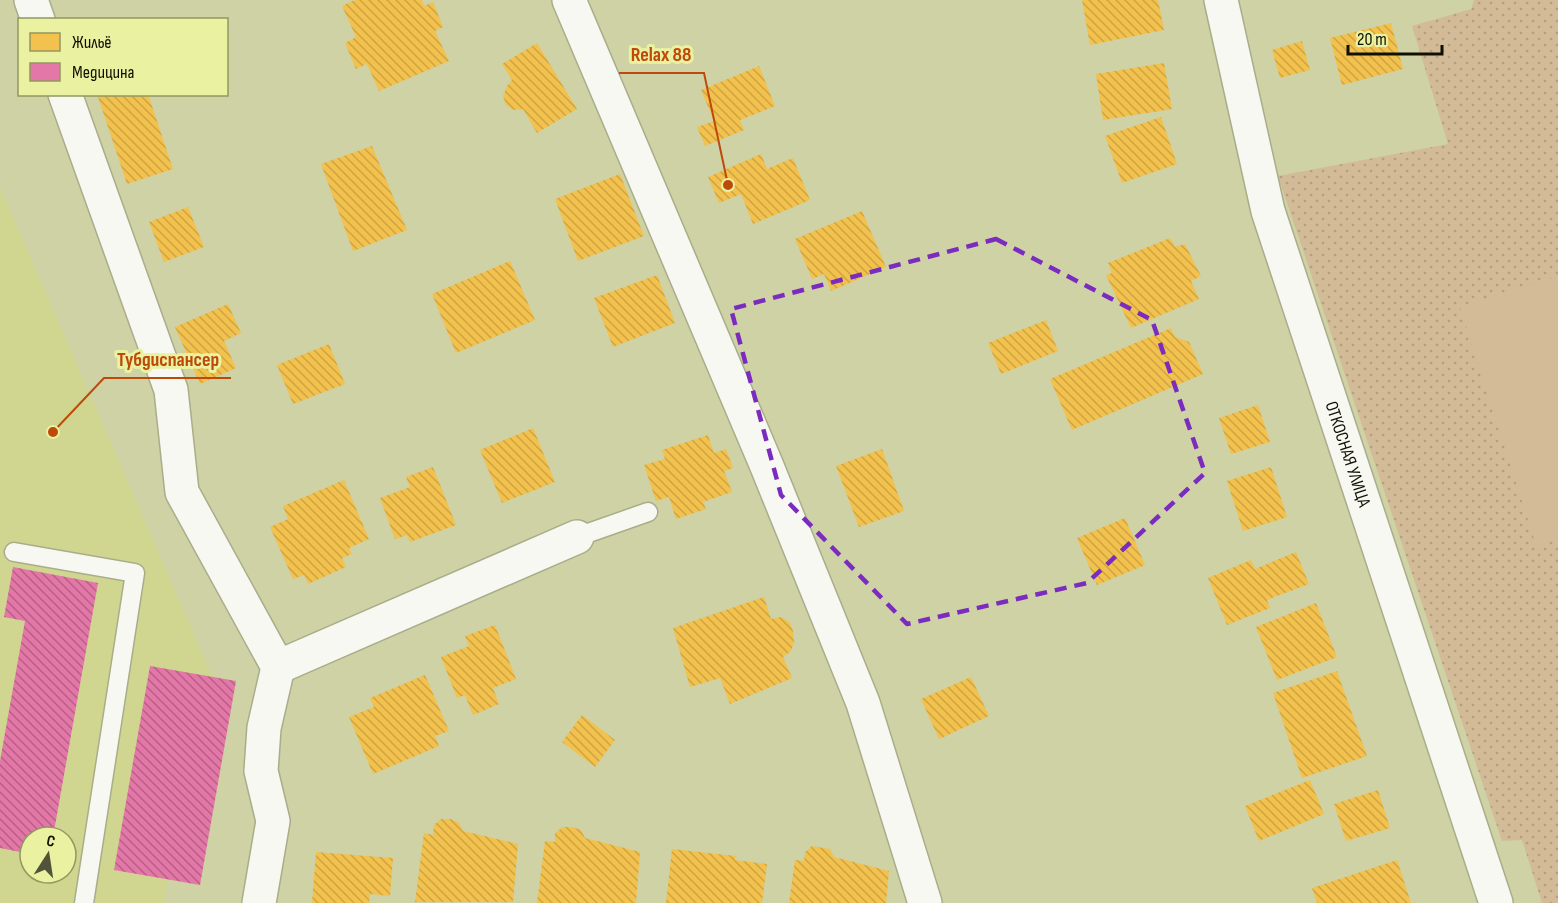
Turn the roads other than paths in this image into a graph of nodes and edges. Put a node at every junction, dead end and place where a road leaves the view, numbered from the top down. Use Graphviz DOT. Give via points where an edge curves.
graph roads {
  1 [pos="31,0"];
  2 [pos="569,0"];
  3 [pos="1221,0"];
  4 [pos="37,18"];
  5 [pos="66,96"];
  6 [pos="648,512"];
  7 [pos="577,537"];
  8 [pos="14,552"];
  9 [pos="278,667"];
  10 [pos="84,903"];
  11 [pos="259,903"];
  12 [pos="926,903"];
  13 [pos="1496,903"];
  1 -- 4 [label="street"];
  2 -- 12 [label="street" via="863,703"];
  3 -- 13 [label="street, ОТКОСНАЯ УЛИЦА" via="1268,211"];
  5 -- 9 [label="street" via="171,390 182,492"];
  6 -- 7 [label="lane"];
  7 -- 9 [label="street"];
  8 -- 10 [label="lane" via="135,573"];
  9 -- 11 [label="street" via="264,728 261,771 273,821"];
}
